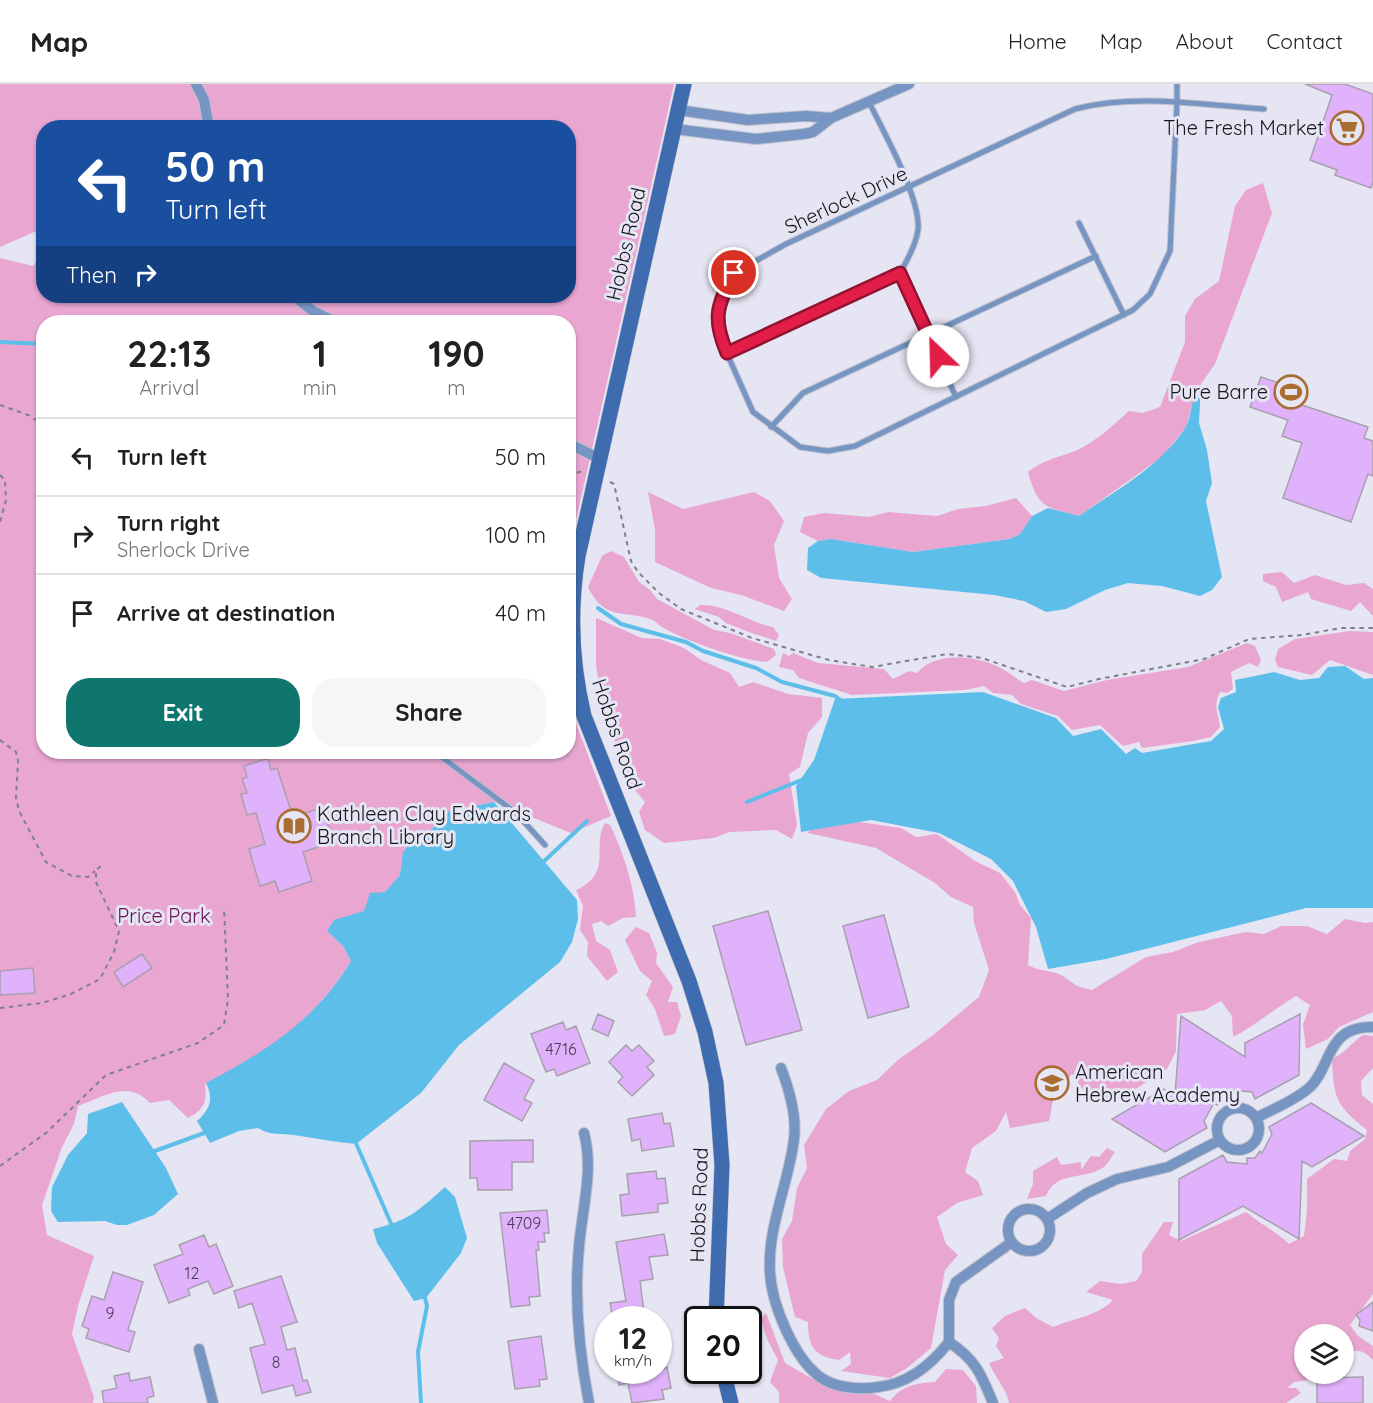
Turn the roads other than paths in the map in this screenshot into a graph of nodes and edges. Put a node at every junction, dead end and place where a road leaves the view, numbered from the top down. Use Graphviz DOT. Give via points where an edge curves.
graph roads {
  1 [pos="196,84"];
  2 [pos="684,84"];
  3 [pos="909,84"];
  4 [pos="1177,84"];
  5 [pos="869,102"];
  6 [pos="1177,103"];
  7 [pos="1264,109"];
  8 [pos="678,110"];
  9 [pos="831,118"];
  10 [pos="208,120"];
  11 [pos="674,129"];
  12 [pos="909,188"];
  13 [pos="1079,223"];
  14 [pos="1096,256"];
  15 [pos="900,273"];
  16 [pos="303,303"];
  17 [pos="321,315"];
  18 [pos="1124,315"];
  19 [pos="928,336"];
  20 [pos="727,353"];
  21 [pos="956,398"];
  22 [pos="771,427"];
  23 [pos="576,447"];
  24 [pos="600,459"];
  25 [pos="576,568"];
  26 [pos="576,682"];
  27 [pos="446,759"];
  28 [pos="545,845"];
  29 [pos="1373,1027"];
  30 [pos="781,1068"];
  31 [pos="1256,1119"];
  32 [pos="584,1133"];
  33 [pos="1220,1140"];
  34 [pos="1047,1219"];
  35 [pos="1012,1242"];
  36 [pos="717,1306"];
  37 [pos="949,1342"];
  38 [pos="199,1349"];
  39 [pos="726,1384"];
  40 [pos="213,1403"];
  41 [pos="589,1403"];
  42 [pos="731,1403"];
  43 [pos="993,1403"];
  1 -- 10 [label="street"];
  2 -- 8 [label="street, Hobbs Road"];
  3 -- 5 [label="street"];
  4 -- 6 [label="lane, Sherlock Drive"];
  5 -- 9 [label="street"];
  5 -- 12 [label="lane"];
  6 -- 7 [label="lane"];
  6 -- 12 [label="lane, Sherlock Drive" via="1100,102 1075,109"];
  6 -- 18 [label="lane, Sherlock Drive" via="1170,251 1150,294"];
  8 -- 9 [label="street" via="748,120"];
  8 -- 11 [label="street, Hobbs Road"];
  9 -- 11 [label="street" via="813,132 780,138 738,138"];
  11 -- 24 [label="street, Hobbs Road"];
  12 -- 15 [label="lane" via="915,201 918,231"];
  12 -- 20 [label="lane, Sherlock Drive" via="786,244 734,273 722,297 716,329"];
  13 -- 14 [label="lane"];
  14 -- 18 [label="lane"];
  14 -- 19 [label="lane"];
  15 -- 19 [label="lane"];
  15 -- 20 [label="lane"];
  16 -- 17 [label="street"];
  18 -- 21 [label="lane, Sherlock Drive"];
  19 -- 21 [label="lane"];
  19 -- 22 [label="lane" via="803,393"];
  20 -- 22 [label="lane, Sherlock Drive" via="753,412"];
  21 -- 22 [label="lane, Sherlock Drive" via="855,446 828,451 800,447"];
  23 -- 24 [label="street"];
  24 -- 25 [label="street, Hobbs Road"];
  26 -- 36 [label="street, Hobbs Road" via="584,716 689,981 708,1042 723,1165"];
  27 -- 28 [label="lane" via="516,813"];
  29 -- 31 [label="street" via="1343,1036 1310,1087"];
  30 -- 37 [label="street" via="788,1087 795,1137 773,1231 770,1273 778,1310 798,1353 821,1378 849,1387 873,1388 917,1373"];
  31 -- 33 [label="street" via="1256,1139 1245,1149 1231,1149"];
  31 -- 33 [label="street" via="1239,1108 1227,1111 1219,1121"];
  32 -- 41 [label="street" via="590,1158 577,1278 580,1346"];
  33 -- 34 [label="street" via="1168,1167 1117,1179"];
  34 -- 35 [label="street" via="1048,1238 1040,1248 1027,1250"];
  34 -- 35 [label="street" via="1036,1210 1016,1214 1009,1226"];
  35 -- 37 [label="street" via="956,1282 949,1299"];
  37 -- 43 [label="street" via="979,1369"];
  38 -- 40 [label="street"];
  39 -- 42 [label="street"];
}
